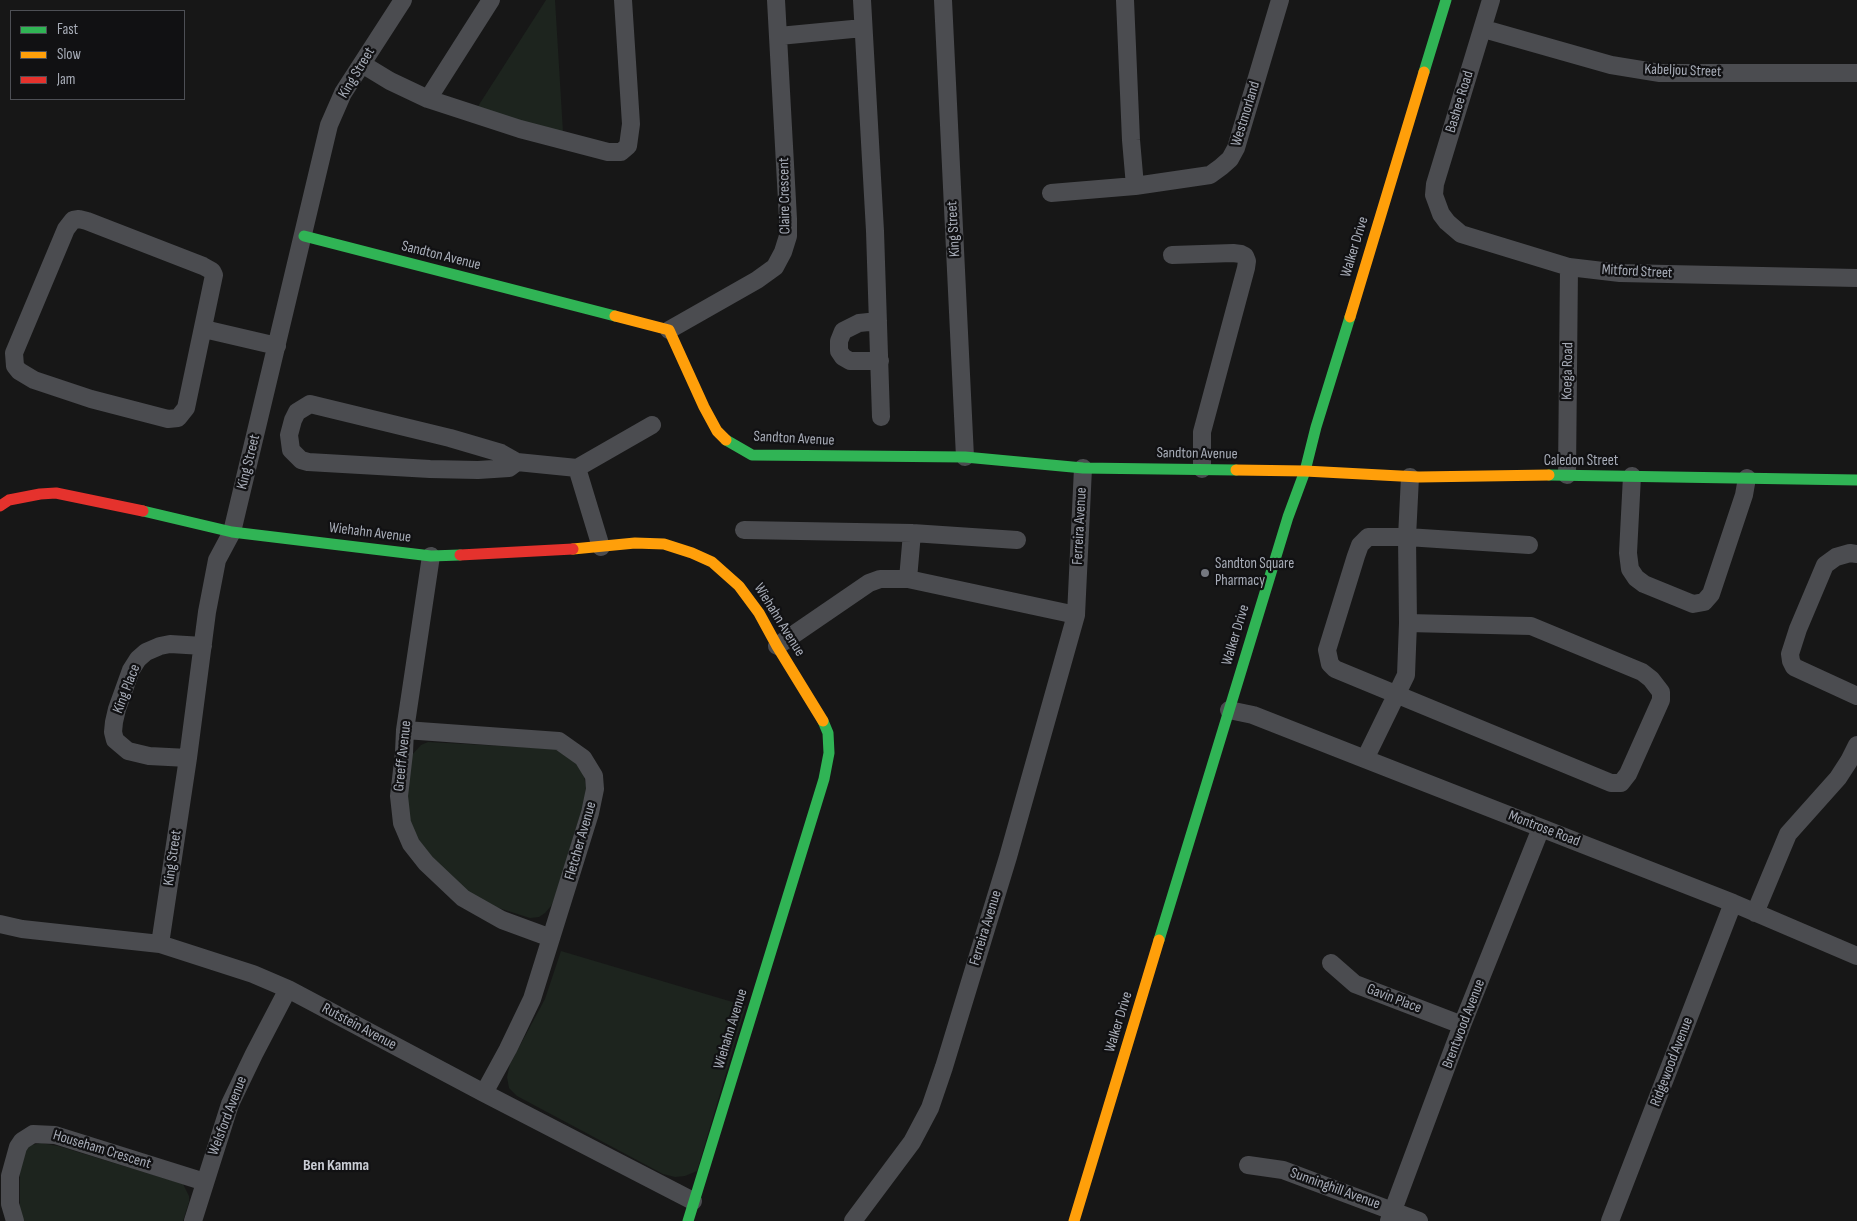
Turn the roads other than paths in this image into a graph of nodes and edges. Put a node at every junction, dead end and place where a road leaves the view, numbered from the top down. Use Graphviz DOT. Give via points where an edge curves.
graph roads {
  1 [pos="403,0"];
  2 [pos="491,0"];
  3 [pos="623,0"];
  4 [pos="776,0"];
  5 [pos="862,0"];
  6 [pos="943,0"];
  7 [pos="1125,0"];
  8 [pos="1280,0"];
  9 [pos="1446,0"];
  10 [pos="1491,0"];
  11 [pos="863,28"];
  12 [pos="1484,29"];
  13 [pos="778,36"];
  14 [pos="362,64"];
  15 [pos="1857,73"];
  16 [pos="428,99"];
  17 [pos="1135,186"];
  18 [pos="1051,194"];
  19 [pos="1437,204"];
  20 [pos="304,236"];
  21 [pos="1172,255"];
  22 [pos="1569,267"];
  23 [pos="1857,278"];
  24 [pos="878,321"];
  25 [pos="204,329"];
  26 [pos="669,330"];
  27 [pos="277,346"];
  28 [pos="880,362"];
  29 [pos="881,417"];
  30 [pos="652,425"];
  31 [pos="965,458"];
  32 [pos="517,462"];
  33 [pos="577,468"];
  34 [pos="1083,468"];
  35 [pos="1202,469"];
  36 [pos="1305,471"];
  37 [pos="1567,475"];
  38 [pos="1632,476"];
  39 [pos="1410,477"];
  40 [pos="1747,478"];
  41 [pos="1857,480"];
  42 [pos="0,506"];
  43 [pos="744,530"];
  44 [pos="232,532"];
  45 [pos="912,534"];
  46 [pos="1406,537"];
  47 [pos="1017,540"];
  48 [pos="1529,545"];
  49 [pos="601,547"];
  50 [pos="1857,554"];
  51 [pos="431,556"];
  52 [pos="908,579"];
  53 [pos="1076,615"];
  54 [pos="1408,623"];
  55 [pos="203,646"];
  56 [pos="777,646"];
  57 [pos="1396,694"];
  58 [pos="1857,696"];
  59 [pos="1229,710"];
  60 [pos="405,730"];
  61 [pos="1857,745"];
  62 [pos="188,758"];
  63 [pos="1365,759"];
  64 [pos="1541,828"];
  65 [pos="1733,903"];
  66 [pos="1755,912"];
  67 [pos="0,924"];
  68 [pos="551,938"];
  69 [pos="160,944"];
  70 [pos="1857,956"];
  71 [pos="1331,963"];
  72 [pos="288,990"];
  73 [pos="1462,1025"];
  74 [pos="484,1093"];
  75 [pos="1248,1165"];
  76 [pos="205,1182"];
  77 [pos="693,1201"];
  78 [pos="1391,1216"];
  79 [pos="15,1221"];
  80 [pos="193,1221"];
  81 [pos="688,1221"];
  82 [pos="853,1221"];
  83 [pos="1074,1221"];
  84 [pos="1419,1221"];
  85 [pos="1610,1221"];
  1 -- 14 [label="street, King Street"];
  2 -- 16 [label="street"];
  3 -- 16 [label="street" via="631,124 628,146 621,152 608,152 520,129"];
  4 -- 13 [label="street, Claire Crescent"];
  5 -- 11 [label="street"];
  6 -- 31 [label="street, King Street"];
  7 -- 17 [label="street"];
  8 -- 17 [label="street, Westmorland" via="1230,159 1210,175"];
  9 -- 36 [label="street, Walker Drive"];
  10 -- 12 [label="street, Bashee Road"];
  11 -- 13 [label="street"];
  11 -- 24 [label="street"];
  12 -- 15 [label="street, Kabeljou Street" via="1611,65 1660,73"];
  12 -- 19 [label="street, Bashee Road" via="1435,184"];
  13 -- 26 [label="street, Claire Crescent" via="788,219 788,236 783,252 775,267 757,280"];
  14 -- 16 [label="street"];
  14 -- 20 [label="street, King Street" via="343,93 329,125"];
  17 -- 18 [label="street, Westmorland"];
  19 -- 22 [label="street, Mitford Street" via="1447,222 1461,234"];
  20 -- 26 [label="street, Sandton Avenue"];
  20 -- 27 [label="street, King Street"];
  21 -- 35 [label="street" via="1233,253 1241,254 1246,261 1202,432"];
  22 -- 23 [label="street, Mitford Street" via="1620,273"];
  22 -- 37 [label="street, Koega Road"];
  24 -- 28 [label="street"];
  24 -- 28 [label="street" via="859,323 843,331 839,351 850,361"];
  25 -- 25 [label="street" via="215,280 212,271 88,221 73,220 66,229 13,361 19,371 34,380 91,399 173,419 186,408"];
  25 -- 27 [label="street"];
  26 -- 31 [label="street, Sandton Avenue" via="717,431 728,442 752,455"];
  27 -- 44 [label="street, King Street"];
  28 -- 29 [label="street"];
  30 -- 33 [label="street"];
  31 -- 34 [label="street, Sandton Avenue"];
  32 -- 32 [label="street" via="501,453 450,438 310,404 298,412 290,435 291,450 308,462 430,470 508,468"];
  32 -- 33 [label="street"];
  33 -- 49 [label="street"];
  34 -- 35 [label="street, Sandton Avenue"];
  34 -- 53 [label="street, Ferreira Avenue"];
  35 -- 36 [label="street, Sandton Avenue"];
  36 -- 39 [label="street, Caledon Street"];
  36 -- 59 [label="street, Walker Drive"];
  37 -- 38 [label="street, Caledon Street"];
  37 -- 39 [label="street, Caledon Street"];
  38 -- 40 [label="street, Caledon Street"];
  38 -- 40 [label="street" via="1630,568 1644,584 1693,604 1704,602 1711,594"];
  39 -- 46 [label="street"];
  40 -- 41 [label="street, Caledon Street"];
  42 -- 44 [label="street, Wiehahn Avenue" via="9,500 56,494"];
  43 -- 45 [label="street"];
  44 -- 51 [label="street, Wiehahn Avenue"];
  44 -- 55 [label="street, King Street" via="217,560"];
  45 -- 47 [label="street"];
  45 -- 52 [label="street"];
  46 -- 48 [label="street"];
  46 -- 54 [label="street"];
  46 -- 57 [label="street" via="1368,537 1360,545 1327,654 1334,669"];
  49 -- 51 [label="street, Wiehahn Avenue"];
  49 -- 56 [label="street, Wiehahn Avenue" via="664,544 712,562 739,586"];
  50 -- 58 [label="street" via="1836,557 1825,566 1790,654 1794,667"];
  51 -- 60 [label="street, Greeff Avenue"];
  52 -- 53 [label="street"];
  52 -- 56 [label="street" via="880,579 869,583"];
  53 -- 82 [label="street, Ferreira Avenue" via="1008,857 930,1108 912,1142"];
  54 -- 57 [label="street" via="1406,675"];
  54 -- 57 [label="street" via="1531,626 1642,672 1656,684 1661,700 1625,780 1617,783"];
  55 -- 62 [label="street, King Street"];
  55 -- 62 [label="street, King Place" via="170,644 146,652 131,670 114,722 115,740 128,751 154,757"];
  56 -- 77 [label="street, Wiehahn Avenue" via="821,715 828,733 824,780"];
  57 -- 63 [label="street"];
  59 -- 63 [label="street, Montrose Road" via="1252,715"];
  59 -- 83 [label="street, Walker Drive"];
  60 -- 68 [label="street, Greeff Avenue" via="398,796 402,823 411,844 463,898 502,920"];
  60 -- 68 [label="street, Fletcher Avenue" via="559,741 589,766 595,789 590,813"];
  61 -- 66 [label="street" via="1838,778 1788,834"];
  62 -- 69 [label="street, King Street"];
  63 -- 64 [label="street, Montrose Road"];
  64 -- 65 [label="street, Montrose Road"];
  64 -- 73 [label="street, Brentwood Avenue"];
  65 -- 66 [label="street, Montrose Road"];
  65 -- 85 [label="street, Ridgewood Avenue"];
  66 -- 70 [label="street, Montrose Road"];
  67 -- 69 [label="street, Rutstein Avenue"];
  68 -- 74 [label="street, Fletcher Avenue" via="532,999"];
  69 -- 72 [label="street, Rutstein Avenue" via="254,974"];
  71 -- 73 [label="street, Gavin Place" via="1355,984"];
  72 -- 74 [label="street, Rutstein Avenue"];
  72 -- 76 [label="street, Welsford Avenue" via="230,1104"];
  73 -- 78 [label="street, Brentwood Avenue"];
  74 -- 77 [label="street, Rutstein Avenue"];
  75 -- 78 [label="street, Sunninghill Avenue" via="1283,1170"];
  76 -- 79 [label="street, Househam Crescent" via="55,1135 33,1134 18,1147 10,1176 10,1204"];
  76 -- 80 [label="street, Welsford Avenue"];
  77 -- 81 [label="street, Wiehahn Avenue"];
  78 -- 84 [label="street, Sunninghill Avenue"];
}
